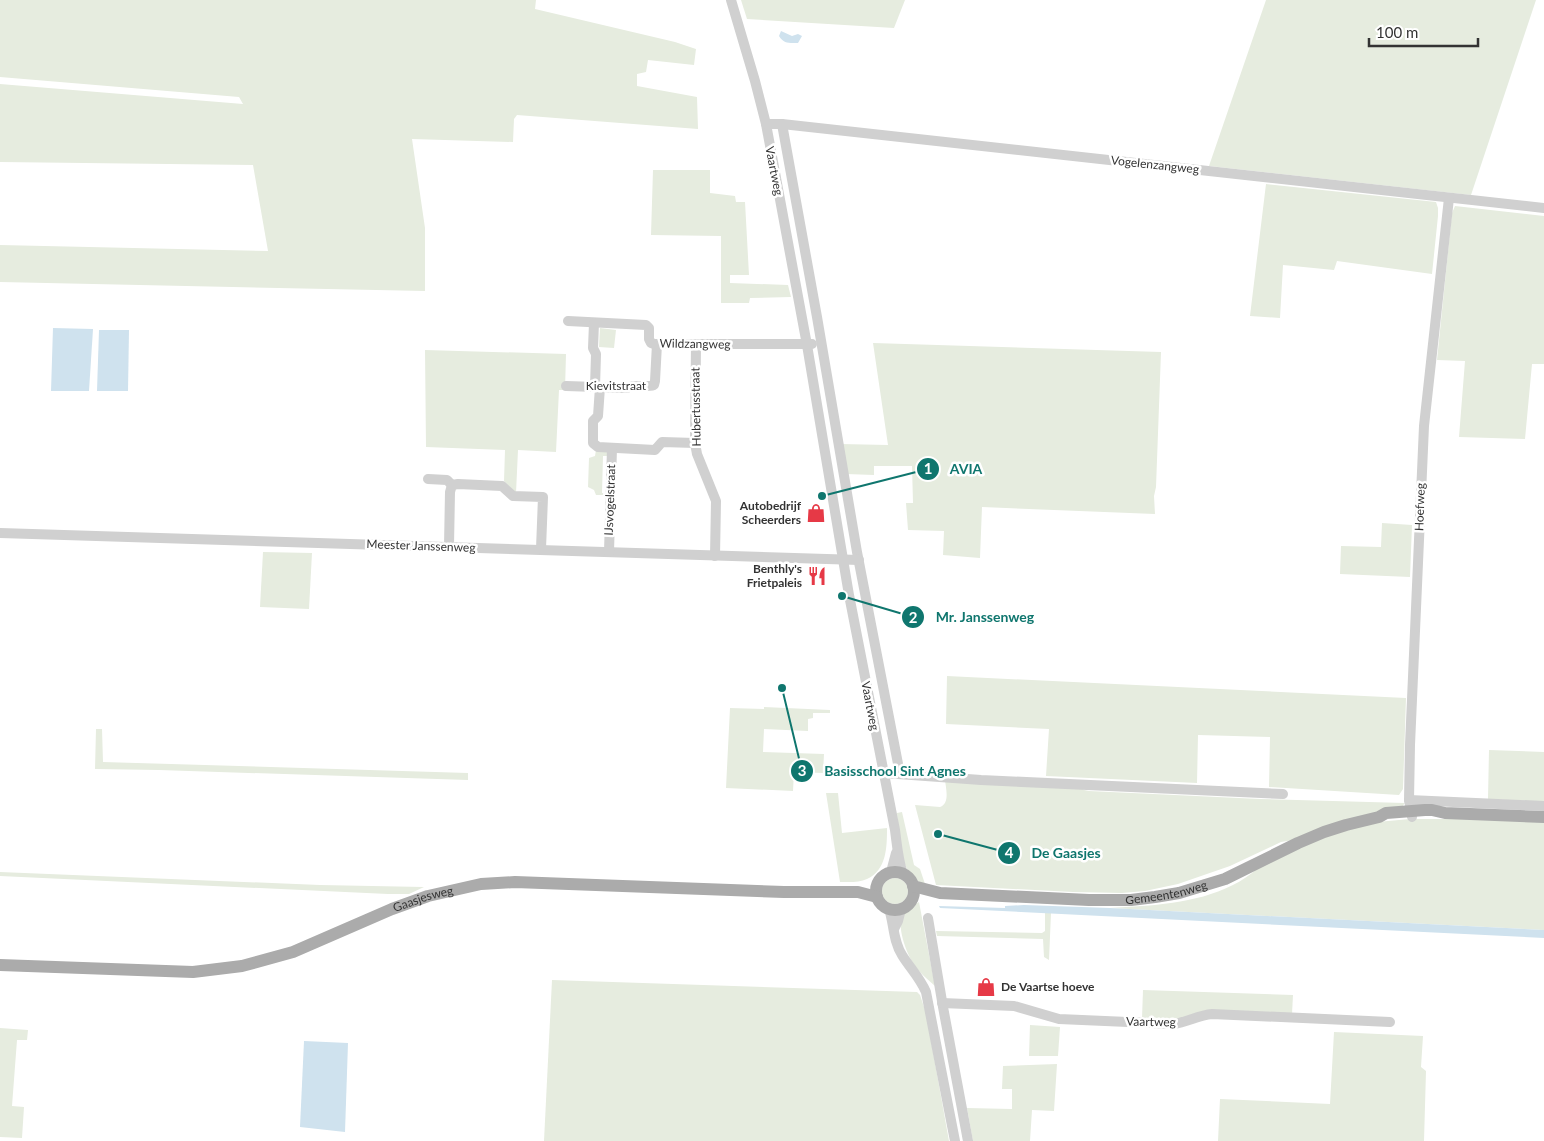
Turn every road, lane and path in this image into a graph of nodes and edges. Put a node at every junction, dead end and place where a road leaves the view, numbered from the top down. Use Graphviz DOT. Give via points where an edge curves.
graph roads {
  1 [pos="731,0"];
  2 [pos="766,124"];
  3 [pos="782,124"];
  4 [pos="1449,198"];
  5 [pos="1544,208"];
  6 [pos="568,321"];
  7 [pos="594,323"];
  8 [pos="821,343"];
  9 [pos="657,344"];
  10 [pos="696,344"];
  11 [pos="807,345"];
  12 [pos="566,386"];
  13 [pos="598,387"];
  14 [pos="695,443"];
  15 [pos="612,448"];
  16 [pos="428,479"];
  17 [pos="452,485"];
  18 [pos="0,533"];
  19 [pos="449,546"];
  20 [pos="541,550"];
  21 [pos="609,552"];
  22 [pos="715,556"];
  23 [pos="843,560"];
  24 [pos="859,560"];
  25 [pos="884,774"];
  26 [pos="900,774"];
  27 [pos="1283,794"];
  28 [pos="1544,806"];
  29 [pos="1411,809"];
  30 [pos="1544,817"];
  31 [pos="897,873"];
  32 [pos="877,891"];
  33 [pos="913,892"];
  34 [pos="895,909"];
  35 [pos="928,918"];
  36 [pos="0,965"];
  37 [pos="942,1005"];
  38 [pos="930,1009"];
  39 [pos="1390,1022"];
  40 [pos="954,1141"];
  41 [pos="968,1141"];
  1 -- 2 [label="street, Vaartweg"];
  2 -- 3 [label="street, Vogelenzangweg"];
  2 -- 11 [label="street, Vaartweg"];
  3 -- 4 [label="street, Vogelenzangweg"];
  3 -- 8 [label="street, Vaartweg"];
  4 -- 5 [label="street, Vogelenzangweg"];
  4 -- 29 [label="street, Hoefweg" via="1424,426 1411,735"];
  6 -- 7 [label="street, Wildzangweg"];
  7 -- 9 [label="street, Wildzangweg" via="646,325 651,343"];
  7 -- 13 [label="street" via="593,348"];
  8 -- 11 [label="street"];
  8 -- 24 [label="street, Vaartweg"];
  9 -- 10 [label="street, Wildzangweg"];
  9 -- 13 [label="street, Kievitstraat" via="654,385"];
  10 -- 11 [label="street, Wildzangweg"];
  10 -- 14 [label="street, Hubertusstraat"];
  11 -- 23 [label="street, Vaartweg"];
  12 -- 13 [label="street, Kievitstraat"];
  13 -- 15 [label="street" via="598,416 593,421 592,440 601,448"];
  14 -- 15 [label="street" via="662,442 655,450"];
  14 -- 22 [label="street, Hubertusstraat" via="716,501"];
  15 -- 21 [label="street, IJsvogelstraat"];
  16 -- 17 [label="street" via="446,480"];
  17 -- 19 [label="street"];
  17 -- 20 [label="street" via="502,486 513,496 542,498"];
  18 -- 19 [label="street, Meester Janssenweg"];
  19 -- 20 [label="street, Meester Janssenweg"];
  20 -- 21 [label="street, Meester Janssenweg"];
  21 -- 22 [label="street, Meester Janssenweg"];
  22 -- 23 [label="street, Meester Janssenweg"];
  23 -- 24 [label="street"];
  23 -- 25 [label="street, Vaartweg"];
  24 -- 26 [label="street, Vaartweg"];
  25 -- 26 [label="street"];
  25 -- 31 [label="street, Vaartweg" via="900,859"];
  26 -- 27 [label="street"];
  28 -- 29 [label="street, Gemeentenweg"];
  29 -- 30 [label="main road, Gemeentenweg" via="1433,816 1445,813"];
  29 -- 33 [label="main road, Gemeentenweg" via="1388,819 1379,817 1324,832 1225,879 1179,893 1131,900 1089,900"];
  31 -- 32 [label="main road" via="882,877"];
  31 -- 33 [label="main road" via="907,876"];
  32 -- 34 [label="main road" via="881,904"];
  32 -- 36 [label="main road, Gaasjesweg" via="784,892 515,882 481,884 428,896 292,952 242,966 193,972"];
  33 -- 34 [label="main road" via="906,906"];
  34 -- 38 [label="street" via="896,942 921,981"];
  35 -- 37 [label="street"];
  37 -- 38 [label="street, Vaartweg"];
  37 -- 39 [label="street, Vaartweg" via="1014,1006 1059,1019 1174,1024 1205,1014"];
  37 -- 41 [label="street"];
  38 -- 40 [label="street"];
}
